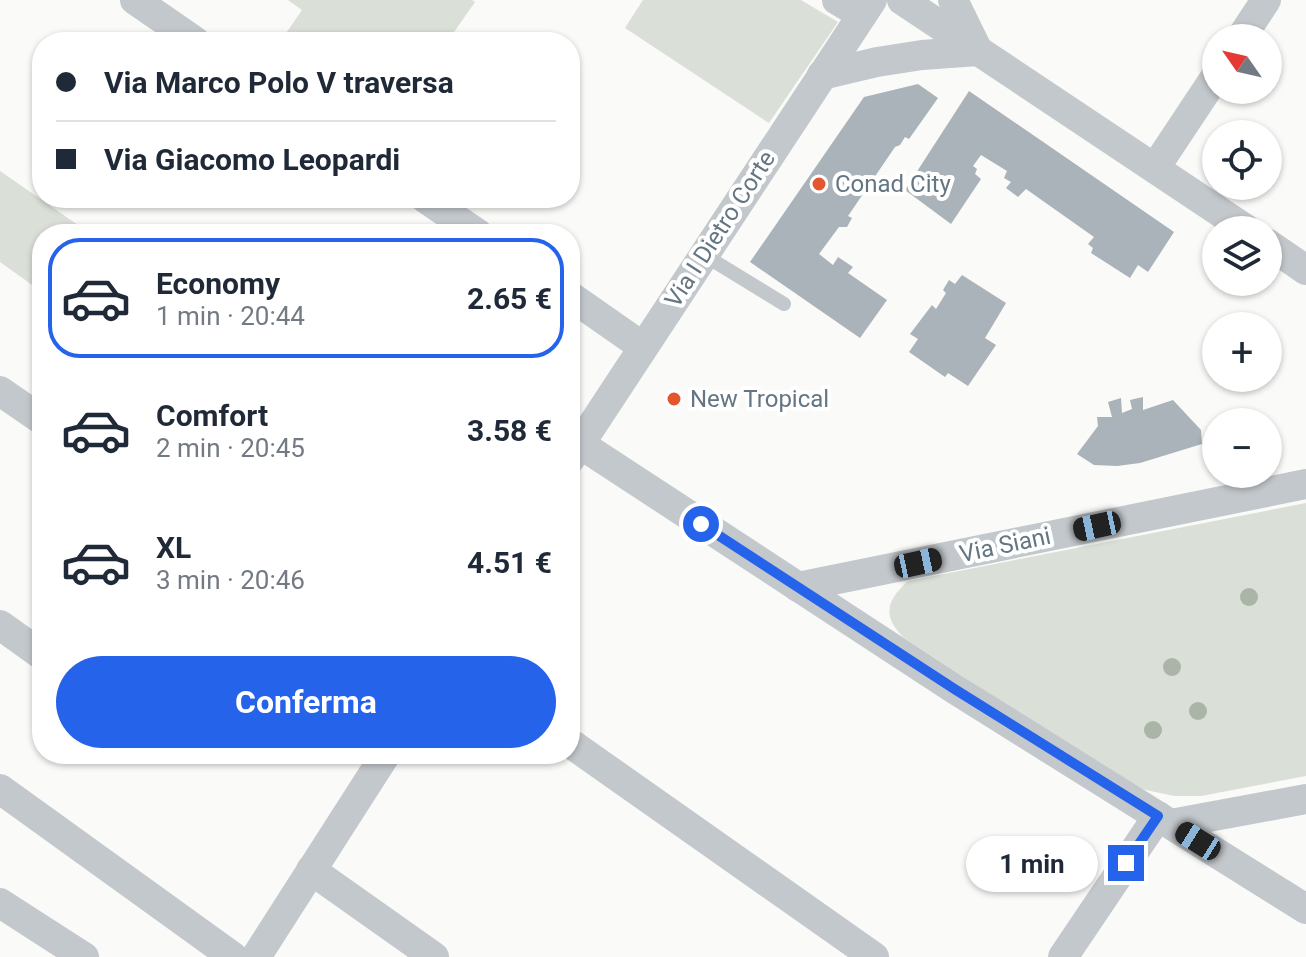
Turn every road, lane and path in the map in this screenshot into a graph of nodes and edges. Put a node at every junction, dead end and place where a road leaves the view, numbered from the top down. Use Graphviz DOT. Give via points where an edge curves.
graph roads {
  1 [pos="135,0"];
  2 [pos="902,0"];
  3 [pos="953,0"];
  4 [pos="1266,0"];
  5 [pos="857,5"];
  6 [pos="1250,24"];
  7 [pos="181,32"];
  8 [pos="978,51"];
  9 [pos="822,75"];
  10 [pos="1202,97"];
  11 [pos="1155,168"];
  12 [pos="440,208"];
  13 [pos="1226,216"];
  14 [pos="463,224"];
  15 [pos="1282,254"];
  16 [pos="704,255"];
  17 [pos="1306,270"];
  18 [pos="580,303"];
  19 [pos="784,304"];
  20 [pos="643,347"];
  21 [pos="0,391"];
  22 [pos="32,413"];
  23 [pos="580,444"];
  24 [pos="580,455"];
  25 [pos="1306,484"];
  26 [pos="798,587"];
  27 [pos="0,625"];
  28 [pos="32,648"];
  29 [pos="580,750"];
  30 [pos="380,764"];
  31 [pos="0,789"];
  32 [pos="1306,799"];
  33 [pos="1165,820"];
  34 [pos="311,870"];
  35 [pos="0,903"];
  36 [pos="1306,909"];
  37 [pos="84,957"];
  38 [pos="233,957"];
  39 [pos="256,957"];
  40 [pos="434,957"];
  41 [pos="874,957"];
  42 [pos="1063,957"];
  1 -- 7 [label="street"];
  2 -- 8 [label="street"];
  3 -- 8 [label="street"];
  4 -- 6 [label="street"];
  5 -- 9 [label="street, Via I Dietro Corte"];
  8 -- 9 [label="street" via="922,55"];
  8 -- 11 [label="street"];
  9 -- 16 [label="street, Via I Dietro Corte"];
  10 -- 11 [label="street"];
  11 -- 13 [label="street"];
  12 -- 14 [label="street"];
  15 -- 17 [label="street"];
  16 -- 19 [label="lane"];
  16 -- 20 [label="street, Via I Dietro Corte"];
  18 -- 20 [label="street"];
  20 -- 23 [label="street, Via I Dietro Corte"];
  21 -- 22 [label="street"];
  24 -- 26 [label="street"];
  25 -- 26 [label="street, Via Siani"];
  26 -- 33 [label="street"];
  27 -- 28 [label="street"];
  29 -- 41 [label="street"];
  30 -- 34 [label="street"];
  31 -- 38 [label="street"];
  32 -- 33 [label="street"];
  33 -- 36 [label="street"];
  33 -- 42 [label="street"];
  34 -- 39 [label="street"];
  34 -- 40 [label="street"];
  35 -- 37 [label="street"];
}
